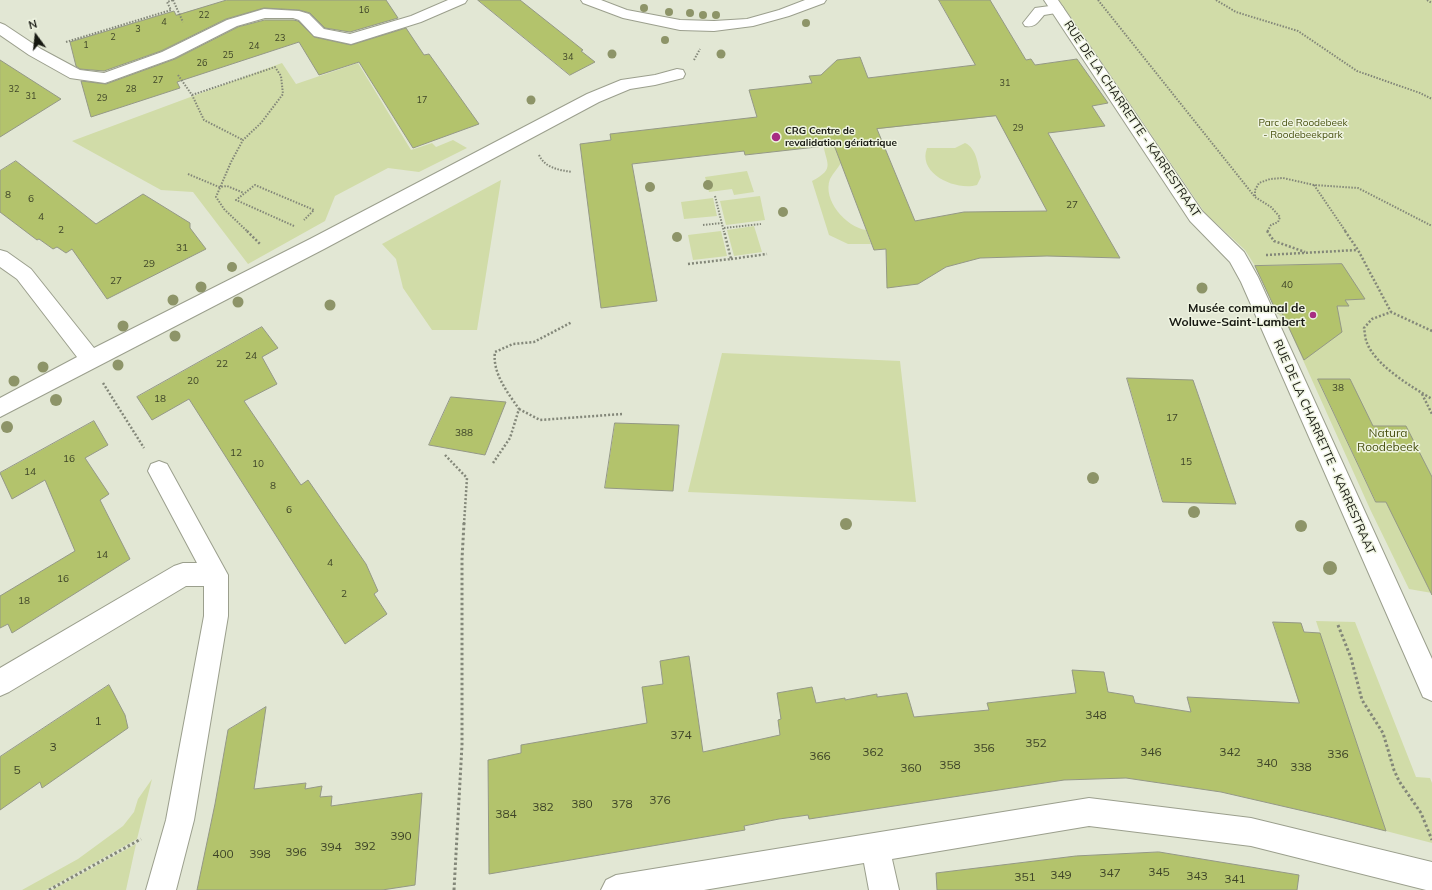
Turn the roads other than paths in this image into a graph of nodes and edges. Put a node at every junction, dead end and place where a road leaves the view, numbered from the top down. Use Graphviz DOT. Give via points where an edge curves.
graph roads {
  1 [pos="460,0"];
  2 [pos="588,0"];
  3 [pos="819,0"];
  4 [pos="1054,4"];
  5 [pos="1030,23"];
  6 [pos="0,28"];
  7 [pos="677,74"];
  8 [pos="0,257"];
  9 [pos="90,360"];
  10 [pos="0,408"];
  11 [pos="153,462"];
  12 [pos="216,576"];
  13 [pos="0,683"];
  14 [pos="1432,688"];
  15 [pos="876,848"];
  16 [pos="1432,877"];
  17 [pos="161,890"];
  18 [pos="616,890"];
  19 [pos="884,890"];
  1 -- 6 [label="street" via="416,19 351,39 319,34 304,17 294,14 264,13 232,23 168,55 105,78 76,74 35,52"];
  2 -- 3 [label="street" via="623,14 680,25 714,26 748,22 784,13"];
  4 -- 5 [label="lane" via="1040,10"];
  4 -- 14 [label="street, RUE DE LA CHARRETTE - KARRESTRAAT" via="1196,216 1237,257 1251,282"];
  7 -- 9 [label="street" via="620,87 592,98 317,244"];
  8 -- 9 [label="street" via="24,274"];
  9 -- 10 [label="street"];
  11 -- 12 [label="street"];
  12 -- 13 [label="street" via="183,574"];
  12 -- 17 [label="street" via="216,616 180,820"];
  15 -- 16 [label="street" via="1089,812 1251,832"];
  15 -- 18 [label="street"];
  15 -- 19 [label="street"];
}
